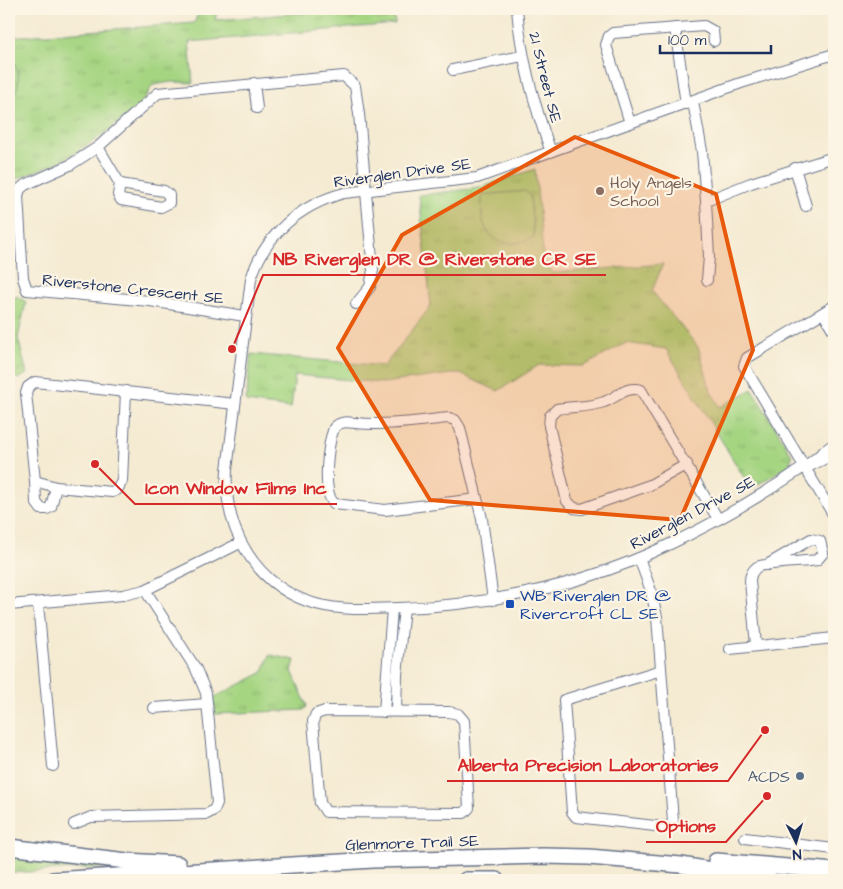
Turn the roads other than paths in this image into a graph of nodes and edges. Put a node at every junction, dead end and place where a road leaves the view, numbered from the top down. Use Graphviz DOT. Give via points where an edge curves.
graph roads {
  1 [pos="517,9"];
  2 [pos="675,28"];
  3 [pos="714,41"];
  4 [pos="834,54"];
  5 [pos="522,56"];
  6 [pos="453,70"];
  7 [pos="254,83"];
  8 [pos="690,103"];
  9 [pos="257,108"];
  10 [pos="630,123"];
  11 [pos="98,147"];
  12 [pos="551,152"];
  13 [pos="834,157"];
  14 [pos="795,168"];
  15 [pos="120,184"];
  16 [pos="366,190"];
  17 [pos="706,200"];
  18 [pos="806,206"];
  19 [pos="707,280"];
  20 [pos="356,304"];
  21 [pos="834,306"];
  22 [pos="824,313"];
  23 [pos="245,316"];
  24 [pos="834,330"];
  25 [pos="126,391"];
  26 [pos="235,404"];
  27 [pos="834,444"];
  28 [pos="834,454"];
  29 [pos="687,464"];
  30 [pos="806,466"];
  31 [pos="35,481"];
  32 [pos="56,487"];
  33 [pos="477,499"];
  34 [pos="834,516"];
  35 [pos="718,518"];
  36 [pos="240,544"];
  37 [pos="638,558"];
  38 [pos="767,565"];
  39 [pos="145,590"];
  40 [pos="493,600"];
  41 [pos="38,603"];
  42 [pos="9,605"];
  43 [pos="404,608"];
  44 [pos="392,609"];
  45 [pos="834,638"];
  46 [pos="756,646"];
  47 [pos="730,648"];
  48 [pos="661,670"];
  49 [pos="208,704"];
  50 [pos="154,708"];
  51 [pos="384,712"];
  52 [pos="396,712"];
  53 [pos="53,766"];
  54 [pos="74,824"];
  55 [pos="745,838"];
  56 [pos="9,847"];
  57 [pos="834,849"];
  58 [pos="589,857"];
  59 [pos="250,867"];
  60 [pos="834,871"];
  61 [pos="53,880"];
  62 [pos="466,880"];
  63 [pos="496,880"];
  64 [pos="771,880"];
  1 -- 5 [label="street, 21 Street SE"];
  2 -- 3 [label="street" via="704,26 714,31"];
  2 -- 8 [label="street"];
  2 -- 10 [label="street" via="613,33 607,40"];
  4 -- 8 [label="street, Riverglen Drive SE" via="741,83"];
  5 -- 6 [label="street"];
  5 -- 12 [label="street, 21 Street SE"];
  7 -- 9 [label="street"];
  7 -- 11 [label="street, Riverstone Crescent SE" via="158,93"];
  7 -- 16 [label="street, Riverstone Crescent SE" via="337,75 350,79 355,86"];
  8 -- 10 [label="street, Riverglen Drive SE"];
  8 -- 17 [label="street" via="702,151"];
  10 -- 12 [label="street, Riverglen Drive SE"];
  11 -- 15 [label="street"];
  11 -- 23 [label="street, Riverstone Crescent SE" via="70,165 20,189 23,278 27,290 150,301"];
  12 -- 16 [label="street, Riverglen Drive SE" via="477,178"];
  13 -- 14 [label="street"];
  14 -- 17 [label="street"];
  14 -- 18 [label="street"];
  15 -- 15 [label="street" via="118,195 124,202 161,207 169,203 169,195 164,191"];
  16 -- 20 [label="street, Riverstone Crescent SE" via="373,270 370,287"];
  16 -- 23 [label="street, Riverglen Drive SE" via="326,198 301,211 281,228 255,267"];
  17 -- 19 [label="street"];
  21 -- 22 [label="street"];
  22 -- 24 [label="street"];
  22 -- 30 [label="street" via="747,358 744,366"];
  23 -- 26 [label="street, Riverglen Drive SE"];
  25 -- 26 [label="street"];
  25 -- 31 [label="street" via="39,381 31,384 26,393"];
  25 -- 32 [label="street" via="120,486 112,492"];
  26 -- 36 [label="street, Riverglen Drive SE" via="226,484 228,510"];
  27 -- 30 [label="street, Riverglen Drive SE"];
  28 -- 30 [label="street, Riverglen Drive SE"];
  29 -- 29 [label="street" via="635,492 582,509 574,508 567,501 549,426 550,416 557,409 587,408 630,389 640,390"];
  29 -- 35 [label="street"];
  30 -- 34 [label="street"];
  30 -- 35 [label="street, Riverglen Drive SE"];
  31 -- 32 [label="street"];
  31 -- 32 [label="street" via="36,502 41,509 51,507"];
  33 -- 33 [label="street" via="385,510 335,504 328,497 327,482 334,428 342,422 391,425 455,420 460,428"];
  33 -- 40 [label="street"];
  35 -- 37 [label="street, Riverglen Drive SE"];
  36 -- 39 [label="street"];
  36 -- 44 [label="street, Riverglen Drive SE" via="269,579 303,599 332,607"];
  37 -- 40 [label="street, Riverglen Drive SE" via="568,583"];
  37 -- 48 [label="street" via="653,599"];
  38 -- 38 [label="street" via="817,560 823,553 820,541 811,539"];
  38 -- 46 [label="street" via="757,568 750,576"];
  39 -- 41 [label="street"];
  39 -- 49 [label="street" via="200,676"];
  40 -- 43 [label="street, Riverglen Drive SE"];
  41 -- 42 [label="street"];
  41 -- 53 [label="street"];
  43 -- 44 [label="street, Riverglen Drive SE"];
  43 -- 52 [label="street"];
  44 -- 51 [label="street"];
  45 -- 46 [label="street"];
  46 -- 47 [label="street"];
  48 -- 48 [label="street" via="674,816 671,824 664,827 576,817 572,812 564,700"];
  49 -- 50 [label="street"];
  49 -- 54 [label="street" via="218,800 214,810 202,815 91,817"];
  51 -- 52 [label="street"];
  51 -- 52 [label="street" via="325,711 314,716 323,810 329,813 467,811 470,803 462,717 448,712"];
  55 -- 57 [label="street"];
  56 -- 59 [label="highway" via="127,861"];
  58 -- 59 [label="highway, Glenmore Trail SE" via="510,856"];
  58 -- 60 [label="highway" via="650,856"];
  58 -- 64 [label="highway, Glenmore Trail SE" via="681,865"];
  59 -- 61 [label="highway, Glenmore Trail SE"];
  62 -- 63 [label="highway"];
}
